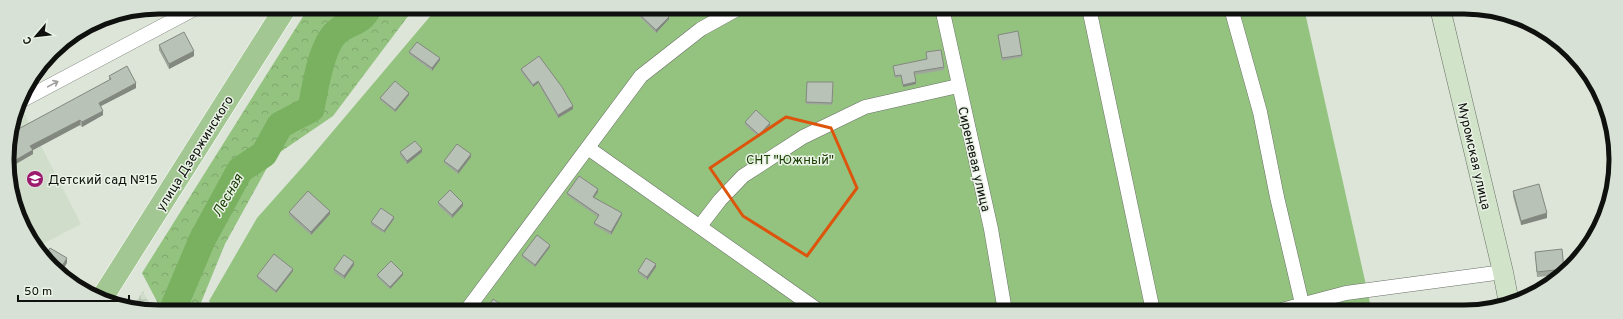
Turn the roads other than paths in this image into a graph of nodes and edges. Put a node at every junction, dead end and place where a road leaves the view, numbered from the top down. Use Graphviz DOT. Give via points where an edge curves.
graph roads {
  1 [pos="185,14"];
  2 [pos="282,14"];
  3 [pos="728,14"];
  4 [pos="943,14"];
  5 [pos="1090,14"];
  6 [pos="1233,14"];
  7 [pos="1441,14"];
  8 [pos="958,86"];
  9 [pos="28,97"];
  10 [pos="588,148"];
  11 [pos="700,226"];
  12 [pos="1503,272"];
  13 [pos="104,294"];
  14 [pos="1507,298"];
  15 [pos="470,305"];
  16 [pos="811,305"];
  17 [pos="1004,305"];
  18 [pos="1152,305"];
  19 [pos="1302,305"];
  20 [pos="1312,305"];
  9 -- 1 [label="street, one-way"];
  2 -- 13 [label="main road, улица Дзержинского"];
  3 -- 10 [label="street" via="700,29 641,76"];
  4 -- 8 [label="street, Сиреневая улица"];
  5 -- 18 [label="street"];
  6 -- 19 [label="street" via="1260,112"];
  7 -- 12 [label="main road, Муромская улица"];
  8 -- 11 [label="street" via="865,107 803,137 743,176"];
  8 -- 17 [label="street, Сиреневая улица" via="991,229"];
  10 -- 11 [label="street"];
  10 -- 15 [label="street" via="554,190"];
  11 -- 16 [label="street"];
  12 -- 14 [label="main road, Муромская улица"];
  12 -- 20 [label="street" via="1346,293"];
}
